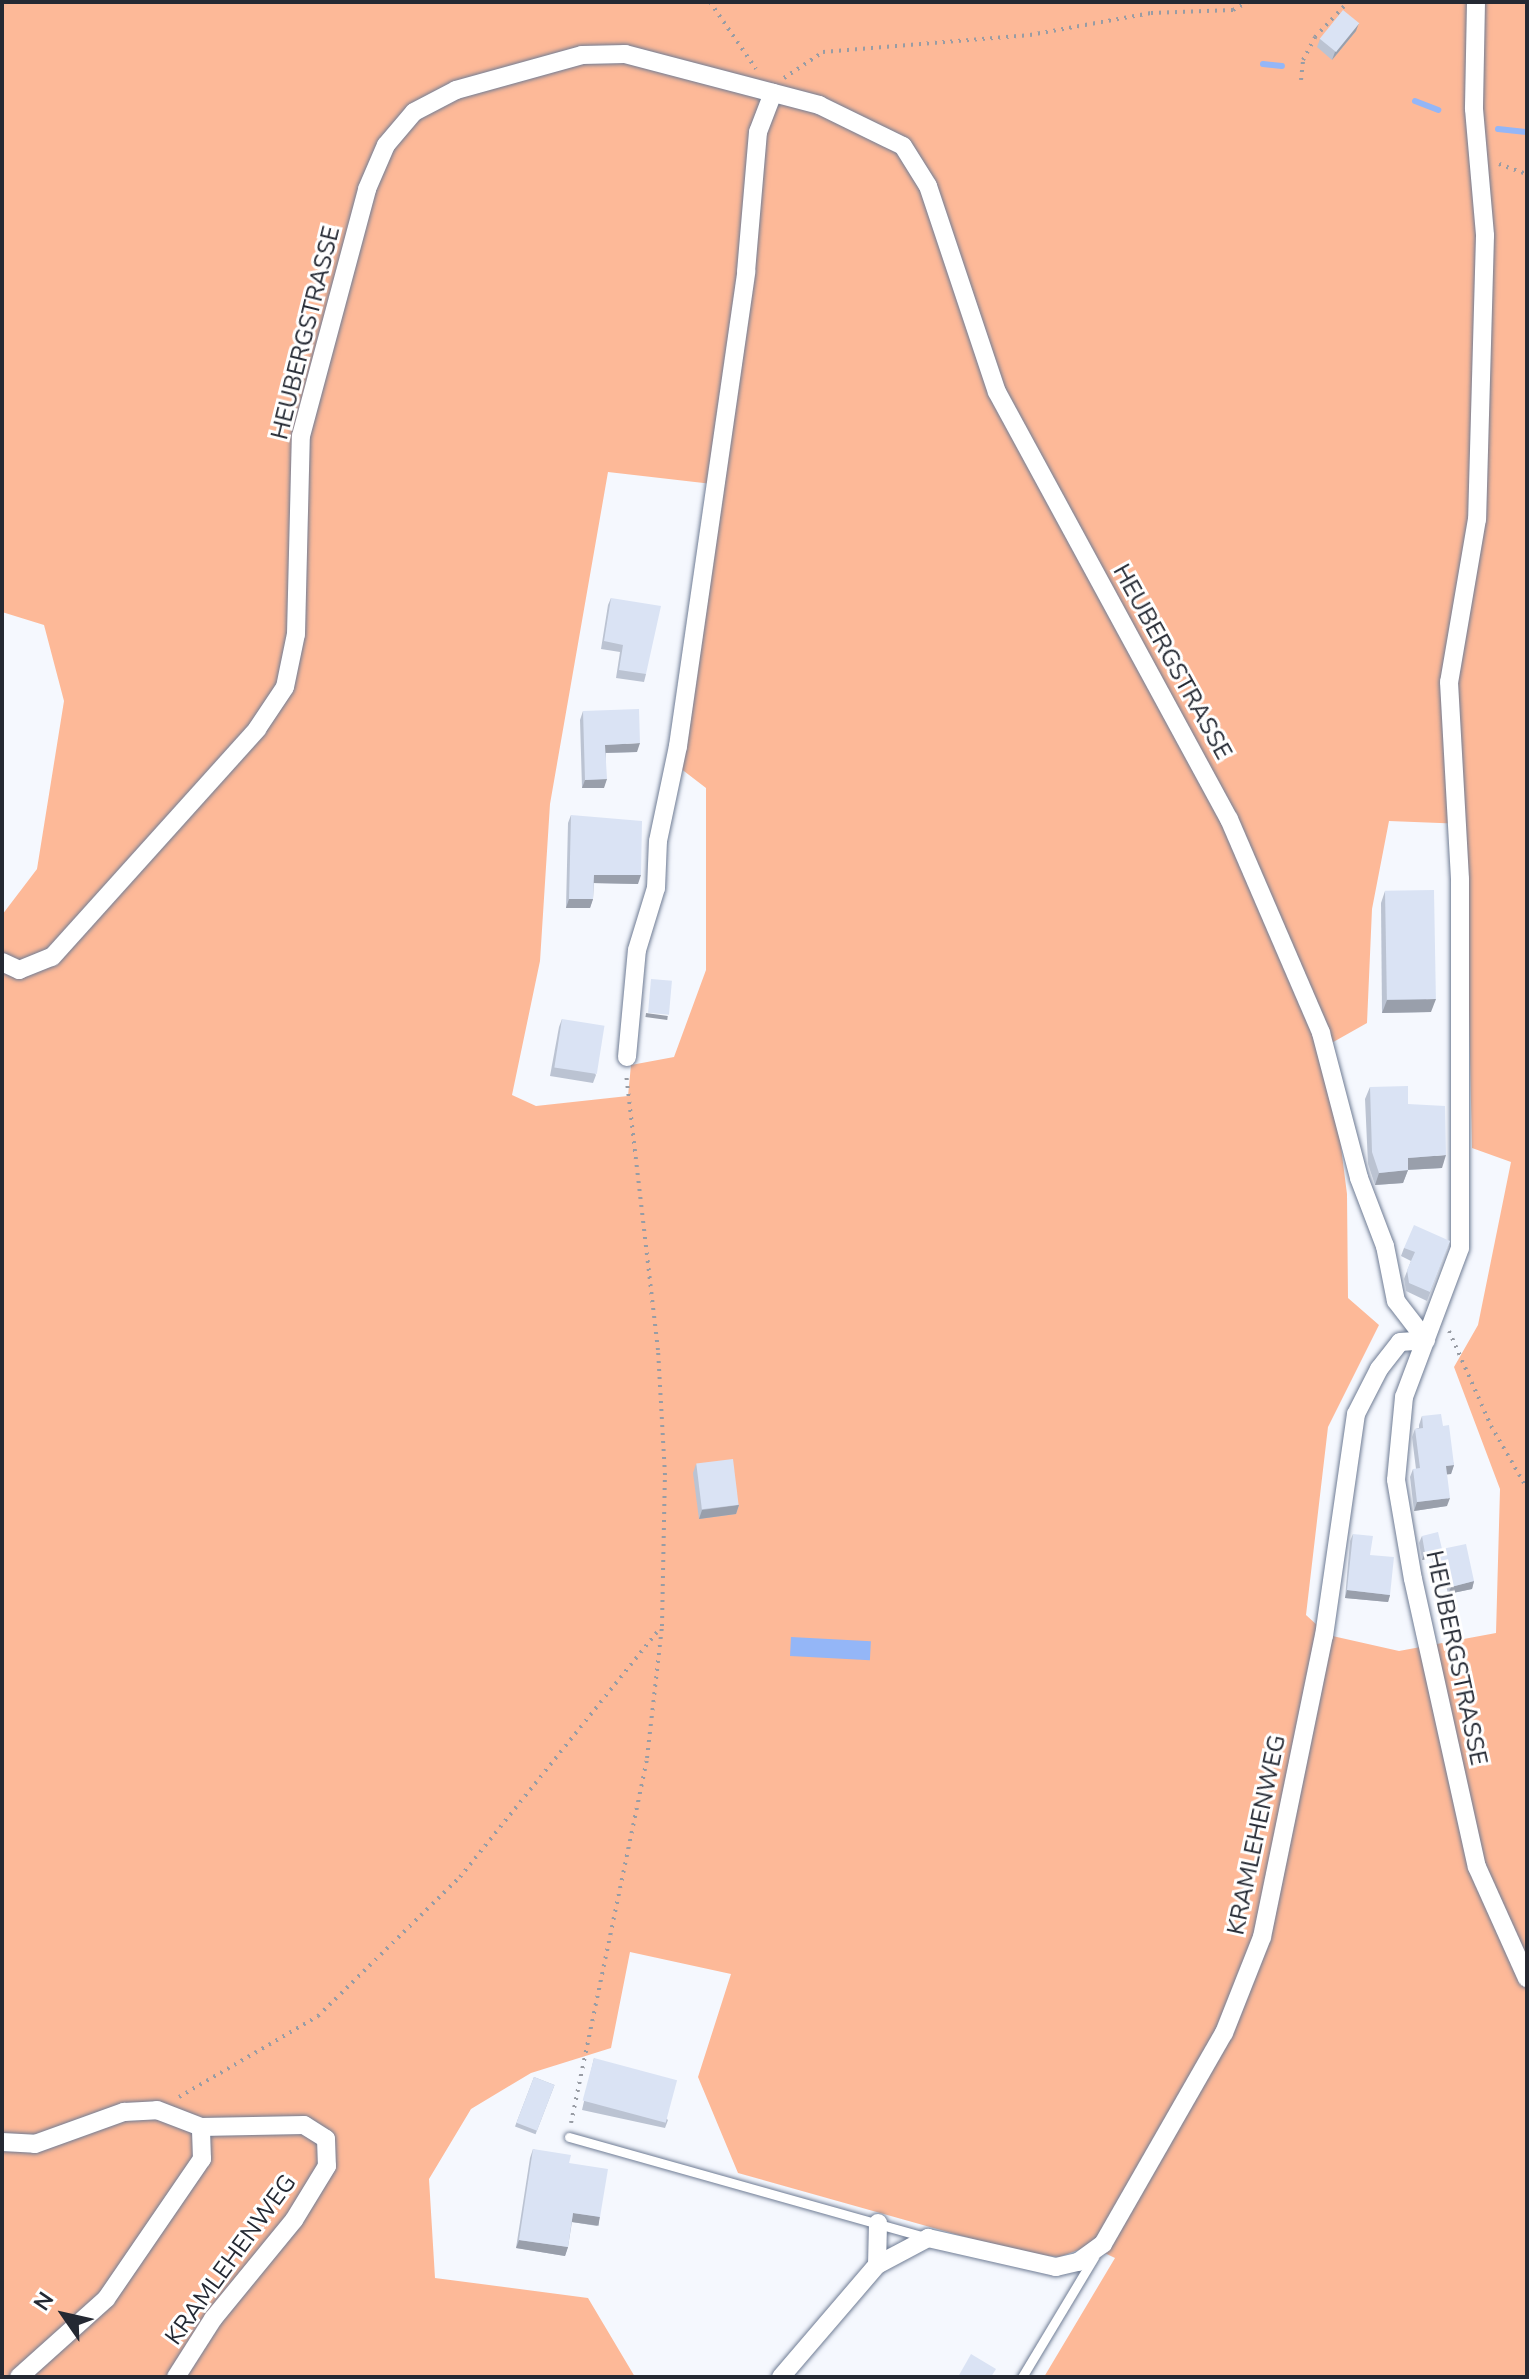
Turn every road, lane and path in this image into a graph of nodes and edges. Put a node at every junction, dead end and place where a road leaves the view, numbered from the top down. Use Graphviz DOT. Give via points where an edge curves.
graph roads {
  1 [pos="710,2"];
  2 [pos="1248,2"];
  3 [pos="1348,2"];
  4 [pos="1476,2"];
  5 [pos="1301,80"];
  6 [pos="773,93"];
  7 [pos="1477,158"];
  8 [pos="1527,174"];
  9 [pos="2,962"];
  10 [pos="627,1057"];
  11 [pos="1440,1310"];
  12 [pos="1426,1340"];
  13 [pos="1527,1488"];
  14 [pos="662,1626"];
  15 [pos="1527,1978"];
  16 [pos="157,2110"];
  17 [pos="201,2127"];
  18 [pos="569,2137"];
  19 [pos="2,2142"];
  20 [pos="878,2223"];
  21 [pos="928,2238"];
  22 [pos="1103,2244"];
  23 [pos="877,2265"];
  24 [pos="19,2377"];
  25 [pos="176,2377"];
  26 [pos="781,2377"];
  27 [pos="1022,2377"];
  1 -- 6 [label="path"];
  2 -- 6 [label="path" via="1233,10 1151,13 1030,35 823,52 791,69"];
  3 -- 5 [label="path" via="1315,37 1303,60"];
  4 -- 7 [label="street, HEUBERGSTRASSE"];
  6 -- 9 [label="street, HEUBERGSTRASSE" via="625,54 582,55 456,90 414,112 386,145 367,189 301,436 296,634 285,687 257,729 52,957 19,970"];
  6 -- 10 [label="street" via="758,132 741,303 678,746 662,816 656,888 637,950"];
  6 -- 12 [label="street, HEUBERGSTRASSE" via="819,105 903,146 928,186 997,392 1229,819 1321,1033 1359,1178 1385,1246 1396,1301"];
  7 -- 8 [label="path"];
  7 -- 11 [label="street, HEUBERGSTRASSE" via="1485,236 1477,519 1449,682 1460,879 1460,1248"];
  10 -- 14 [label="path" via="626,1103 658,1350 665,1475"];
  11 -- 12 [label="street, HEUBERGSTRASSE"];
  11 -- 13 [label="path" via="1491,1426"];
  12 -- 15 [label="street, HEUBERGSTRASSE" via="1404,1397 1396,1480 1477,1867"];
  12 -- 22 [label="street, KRAMLEHENWEG" via="1400,1342 1356,1414 1324,1636 1262,1937 1224,2033"];
  14 -- 16 [label="path" via="460,1877 318,2016"];
  14 -- 18 [label="path" via="647,1758"];
  16 -- 17 [label="street"];
  16 -- 19 [label="street" via="124,2112 35,2144"];
  17 -- 24 [label="street" via="202,2159 106,2299"];
  17 -- 25 [label="street, KRAMLEHENWEG" via="304,2125 326,2139 327,2166 294,2220 213,2319"];
  18 -- 20 [label="lane"];
  20 -- 21 [label="lane"];
  20 -- 23 [label="street"];
  21 -- 22 [label="street, KRAMLEHENWEG" via="1056,2267 1078,2262"];
  21 -- 23 [label="street"];
  22 -- 27 [label="lane"];
  23 -- 26 [label="street"];
}
